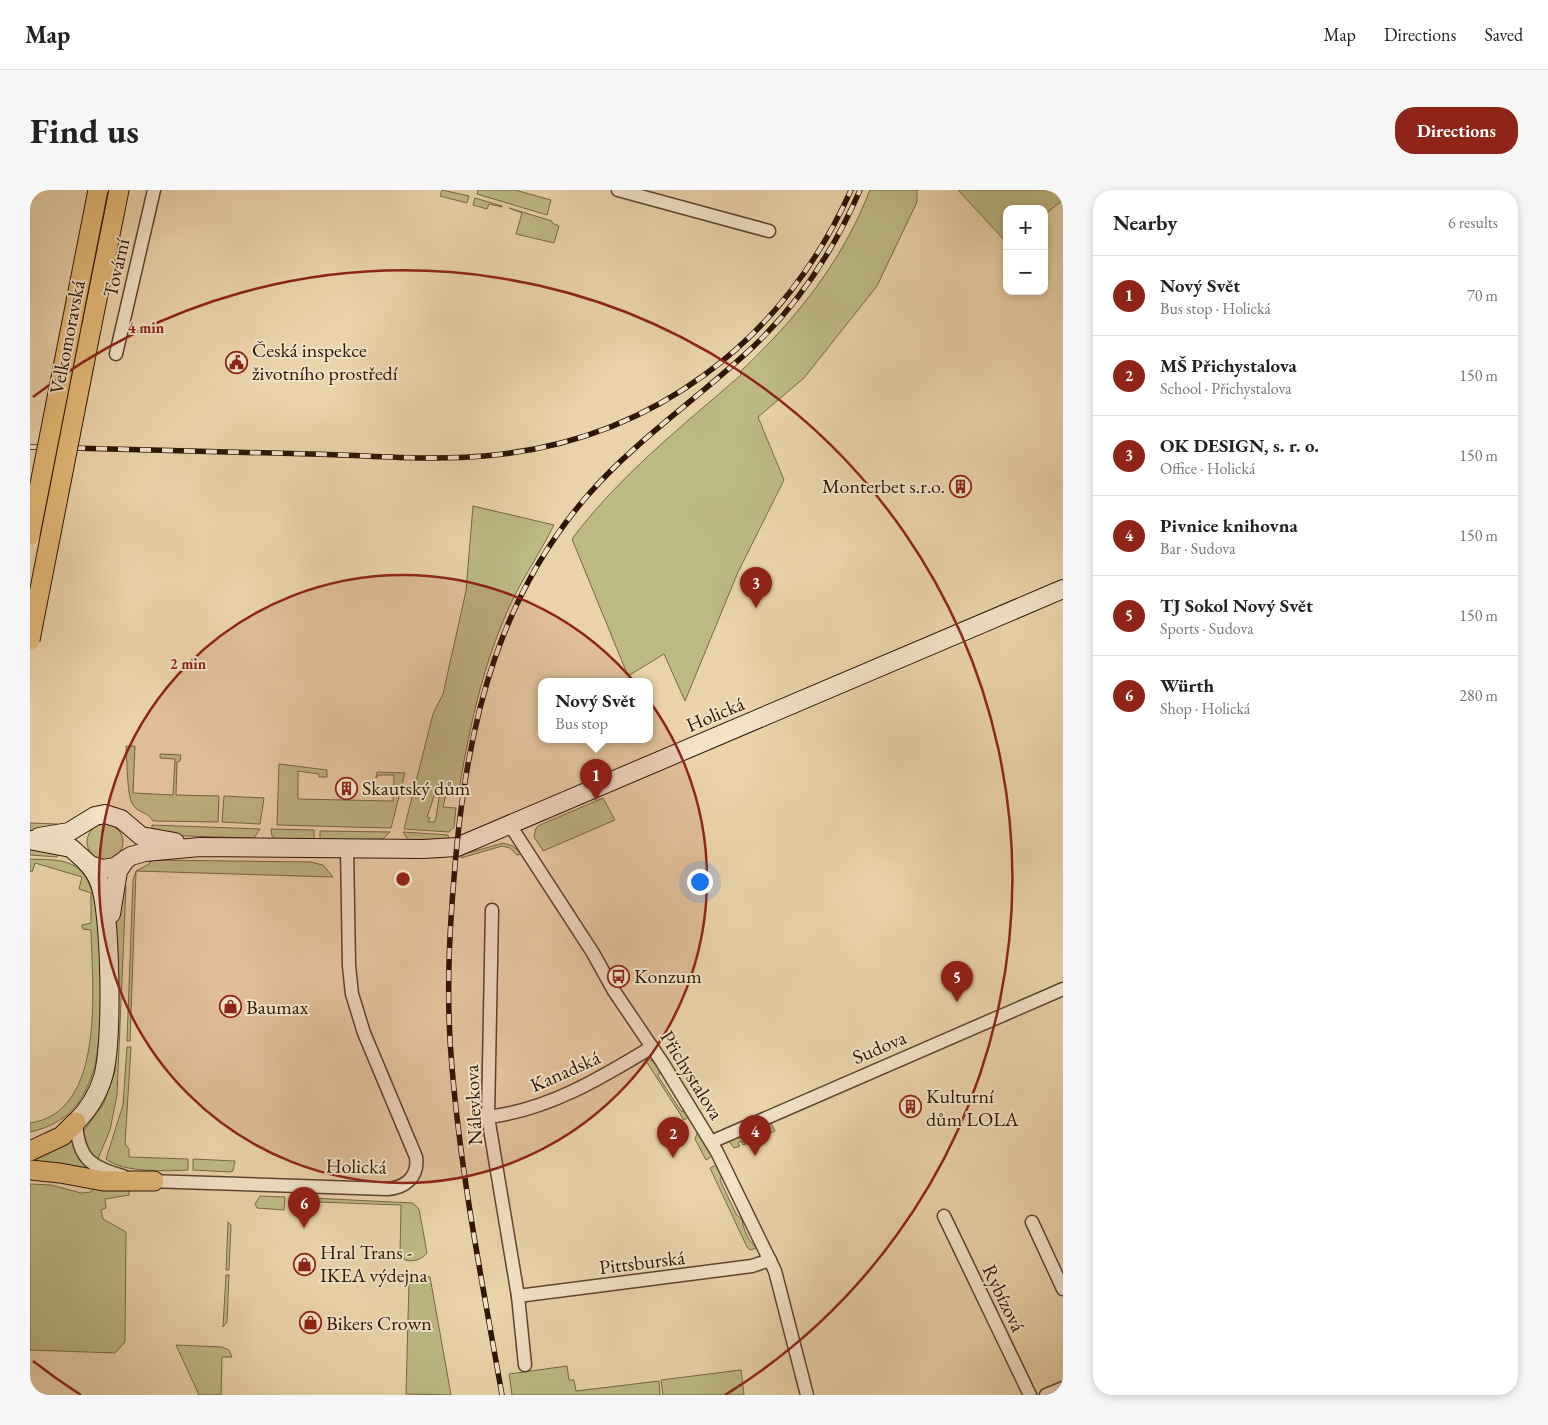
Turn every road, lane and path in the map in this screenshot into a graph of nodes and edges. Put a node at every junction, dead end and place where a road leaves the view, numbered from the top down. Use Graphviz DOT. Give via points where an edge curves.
graph roads {
  1 [pos="98,190"];
  2 [pos="119,190"];
  3 [pos="154,190"];
  4 [pos="618,190"];
  5 [pos="769,231"];
  6 [pos="116,354"];
  7 [pos="30,535"];
  8 [pos="1063,589"];
  9 [pos="30,640"];
  10 [pos="86,821"];
  11 [pos="125,822"];
  12 [pos="510,825"];
  13 [pos="30,839"];
  14 [pos="210,846"];
  15 [pos="347,848"];
  16 [pos="84,860"];
  17 [pos="124,862"];
  18 [pos="492,910"];
  19 [pos="107,929"];
  20 [pos="1063,989"];
  21 [pos="652,1047"];
  22 [pos="488,1117"];
  23 [pos="76,1122"];
  24 [pos="30,1140"];
  25 [pos="711,1142"];
  26 [pos="30,1151"];
  27 [pos="30,1170"];
  28 [pos="154,1182"];
  29 [pos="944,1216"];
  30 [pos="1032,1222"];
  31 [pos="770,1260"];
  32 [pos="1063,1289"];
  33 [pos="518,1296"];
  34 [pos="525,1365"];
  35 [pos="1063,1388"];
  36 [pos="807,1395"];
  37 [pos="1030,1395"];
  38 [pos="1046,1395"];
  1 -- 7 [label="main road, Velkomoravská, bridge"];
  2 -- 9 [label="main road, Velkomoravská, bridge"];
  3 -- 6 [label="street, Tovární"];
  4 -- 5 [label="street"];
  8 -- 12 [label="street, Holická"];
  10 -- 11 [label="street, Holická" via="105,814"];
  10 -- 13 [label="street, Holická" via="64,833"];
  10 -- 16 [label="street" via="78,838 78,849"];
  11 -- 14 [label="street, Holická" via="146,837"];
  11 -- 17 [label="street" via="131,832 132,846"];
  12 -- 15 [label="street, Holická" via="457,846"];
  12 -- 21 [label="street, Přichystalova"];
  13 -- 16 [label="street, Holická" via="71,848"];
  14 -- 15 [label="street, Holická"];
  14 -- 17 [label="street, Holická" via="150,852 135,855"];
  15 -- 28 [label="street, Holická" via="350,986 364,1033 416,1157 416,1168 411,1178 400,1188 387,1189"];
  16 -- 17 [label="street, Holická" via="106,869"];
  16 -- 19 [label="street" via="100,884"];
  17 -- 19 [label="street" via="118,871"];
  18 -- 22 [label="street, Nálevkova"];
  19 -- 23 [label="street" via="105,1068 96,1094"];
  20 -- 25 [label="street, Sudova"];
  21 -- 22 [label="street, Kanadská" via="596,1081 557,1098"];
  21 -- 25 [label="street, Přichystalova"];
  22 -- 33 [label="street, Nálevkova"];
  23 -- 24 [label="main road" via="57,1133"];
  23 -- 26 [label="main road" via="62,1136"];
  23 -- 28 [label="street, Holická" via="80,1150 92,1163 112,1173"];
  25 -- 31 [label="street, Přichystalova"];
  27 -- 28 [label="main road" via="103,1181"];
  29 -- 37 [label="street, Rybízová"];
  30 -- 32 [label="street"];
  31 -- 33 [label="street, Pittsburská" via="752,1266"];
  31 -- 36 [label="street, Přichystalova" via="782,1292"];
  33 -- 34 [label="street, Nálevkova"];
  35 -- 38 [label="street"];
}
